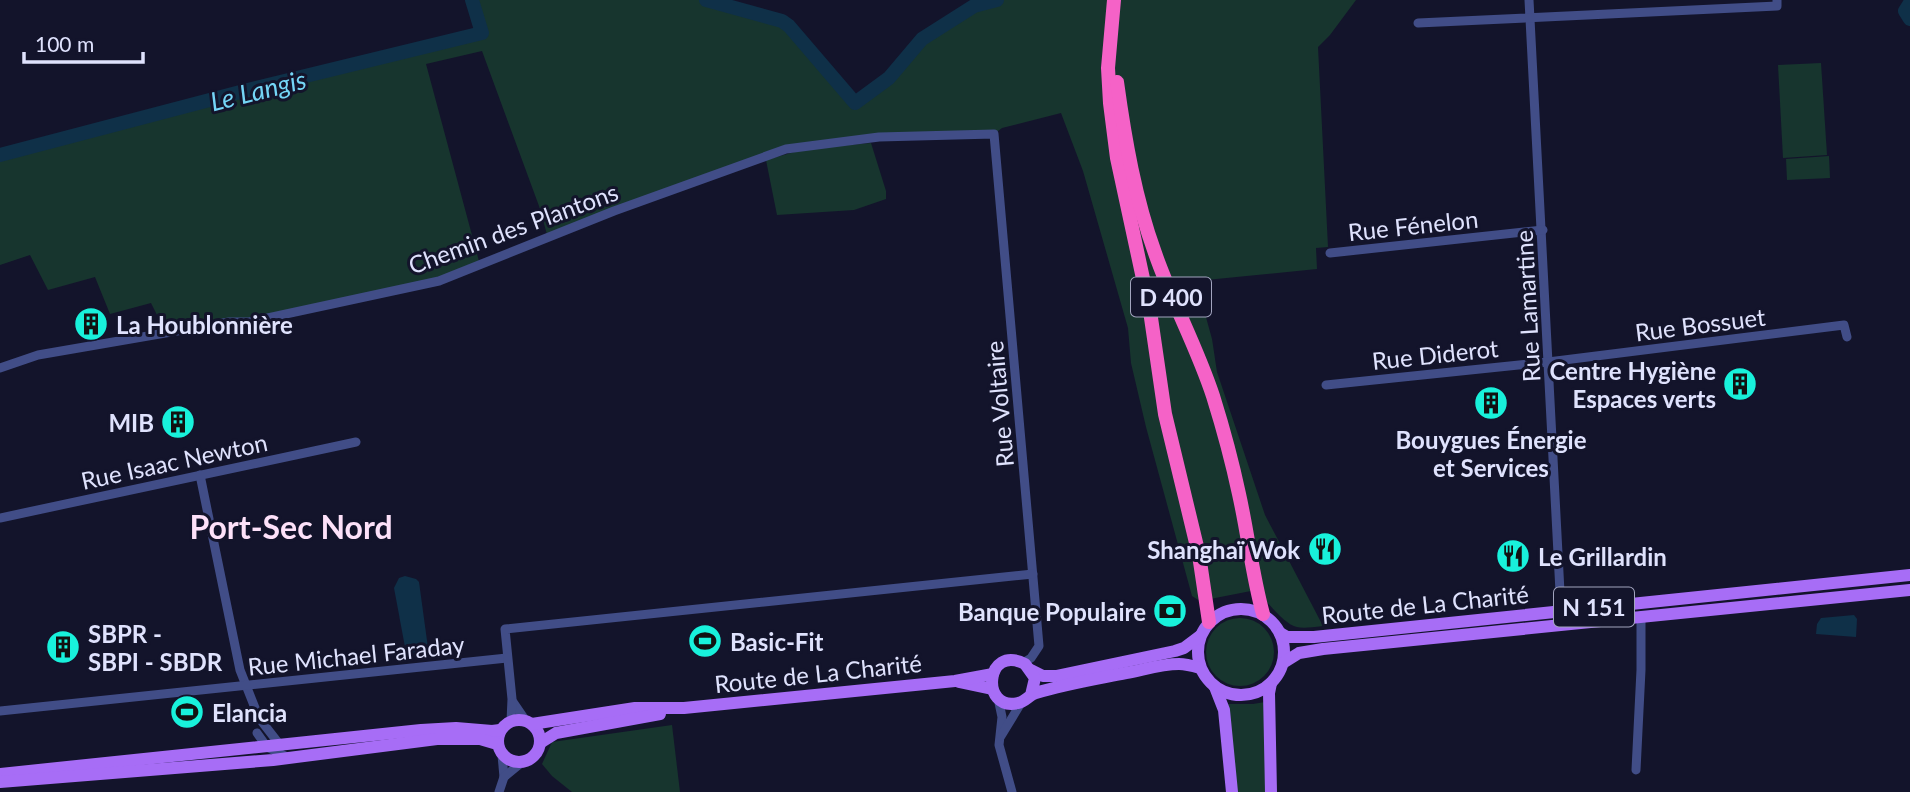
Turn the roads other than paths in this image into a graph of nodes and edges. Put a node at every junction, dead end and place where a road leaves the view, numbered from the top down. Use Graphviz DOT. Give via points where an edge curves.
graph roads {
  1 [pos="1114,0"];
  2 [pos="1529,0"];
  3 [pos="1777,0"];
  4 [pos="1530,19"];
  5 [pos="1418,23"];
  6 [pos="1111,35"];
  7 [pos="994,134"];
  8 [pos="1543,230"];
  9 [pos="1330,253"];
  10 [pos="1847,337"];
  11 [pos="1548,362"];
  12 [pos="0,368"];
  13 [pos="1326,385"];
  14 [pos="356,442"];
  15 [pos="200,475"];
  16 [pos="0,518"];
  17 [pos="1033,575"];
  18 [pos="1910,575"];
  19 [pos="1910,590"];
  20 [pos="1561,611"];
  21 [pos="1263,614"];
  22 [pos="1641,616"];
  23 [pos="1209,622"];
  24 [pos="1280,633"];
  25 [pos="1200,636"];
  26 [pos="507,658"];
  27 [pos="1283,663"];
  28 [pos="1027,666"];
  29 [pos="1200,668"];
  30 [pos="993,674"];
  31 [pos="955,681"];
  32 [pos="1271,683"];
  33 [pos="246,686"];
  34 [pos="1215,687"];
  35 [pos="995,693"];
  36 [pos="512,699"];
  37 [pos="1026,699"];
  38 [pos="684,708"];
  39 [pos="0,711"];
  40 [pos="260,718"];
  41 [pos="512,721"];
  42 [pos="529,723"];
  43 [pos="500,730"];
  44 [pos="257,733"];
  45 [pos="1001,736"];
  46 [pos="540,743"];
  47 [pos="273,747"];
  48 [pos="246,749"];
  49 [pos="500,750"];
  50 [pos="289,758"];
  51 [pos="521,763"];
  52 [pos="152,769"];
  53 [pos="1636,770"];
  54 [pos="0,774"];
  55 [pos="503,777"];
  56 [pos="0,782"];
  57 [pos="499,792"];
  58 [pos="1012,792"];
  59 [pos="1232,792"];
  60 [pos="1270,792"];
  1 -- 6 [label="highway, D 400"];
  2 -- 4 [label="street, Rue Lamartine"];
  3 -- 4 [label="street" via="1777,6"];
  4 -- 5 [label="street"];
  4 -- 8 [label="street, Rue Lamartine"];
  6 -- 21 [label="highway, D 400" via="1125,141 1139,201 1162,272 1213,397 1239,493"];
  6 -- 23 [label="highway, D 400" via="1108,68 1117,158"];
  7 -- 12 [label="street, Chemin des Plantons" via="879,137 795,147 614,211 439,281 249,322 38,355"];
  7 -- 17 [label="street, Rue Voltaire"];
  8 -- 9 [label="street, Rue Fénelon"];
  8 -- 11 [label="street, Rue Lamartine"];
  10 -- 11 [label="street, Rue Bossuet" via="1844,325"];
  11 -- 13 [label="street, Rue Diderot"];
  11 -- 20 [label="street, Rue Lamartine"];
  14 -- 15 [label="street, Rue Isaac Newton"];
  15 -- 16 [label="street, Rue Isaac Newton"];
  15 -- 33 [label="street"];
  17 -- 26 [label="street" via="505,629"];
  17 -- 28 [label="street, Rue Voltaire" via="1039,646"];
  18 -- 20 [label="main road, Route de La Charité / N 151"];
  19 -- 22 [label="main road, Route de La Charité / N 151"];
  20 -- 24 [label="main road, Route de La Charité / N 151" via="1314,637"];
  21 -- 23 [label="main road" via="1234,608"];
  21 -- 24 [label="main road"];
  22 -- 27 [label="main road, Route de La Charité / N 151" via="1323,649 1299,653"];
  22 -- 53 [label="street"];
  23 -- 25 [label="main road"];
  24 -- 27 [label="main road"];
  25 -- 28 [label="main road" via="1175,652 1065,674 1043,676"];
  25 -- 29 [label="main road"];
  26 -- 33 [label="street, Rue Michael Faraday"];
  26 -- 36 [label="street"];
  27 -- 32 [label="main road"];
  28 -- 30 [label="main road" via="1013,660 1004,662"];
  28 -- 37 [label="main road" via="1035,684"];
  29 -- 34 [label="main road"];
  29 -- 37 [label="main road" via="1175,664 1056,687"];
  30 -- 31 [label="main road, Route de La Charité"];
  30 -- 35 [label="main road"];
  31 -- 35 [label="main road, Route de La Charité"];
  31 -- 38 [label="main road, Route de La Charité"];
  32 -- 34 [label="main road" via="1238,695"];
  32 -- 60 [label="main road"];
  33 -- 39 [label="street, Rue Michael Faraday"];
  33 -- 40 [label="street"];
  34 -- 59 [label="main road" via="1224,710"];
  35 -- 37 [label="main road" via="1009,704"];
  35 -- 45 [label="street" via="1002,710"];
  36 -- 41 [label="street"];
  36 -- 42 [label="street"];
  37 -- 45 [label="street"];
  38 -- 42 [label="main road, Route de La Charité" via="635,708"];
  38 -- 46 [label="main road, Route de La Charité" via="556,733"];
  40 -- 44 [label="street"];
  40 -- 47 [label="street"];
  41 -- 42 [label="main road"];
  41 -- 43 [label="main road"];
  42 -- 46 [label="main road"];
  43 -- 47 [label="main road" via="433,729"];
  43 -- 49 [label="main road"];
  44 -- 47 [label="street"];
  44 -- 48 [label="street"];
  45 -- 58 [label="street" via="999,745"];
  46 -- 51 [label="main road" via="534,756"];
  47 -- 48 [label="main road"];
  47 -- 50 [label="street"];
  47 -- 52 [label="main road" via="267,753"];
  48 -- 54 [label="main road"];
  49 -- 50 [label="main road" via="480,739 437,739"];
  49 -- 51 [label="main road" via="510,761"];
  49 -- 55 [label="street"];
  50 -- 52 [label="main road"];
  51 -- 55 [label="street"];
  52 -- 56 [label="main road"];
  55 -- 57 [label="street"];
}
